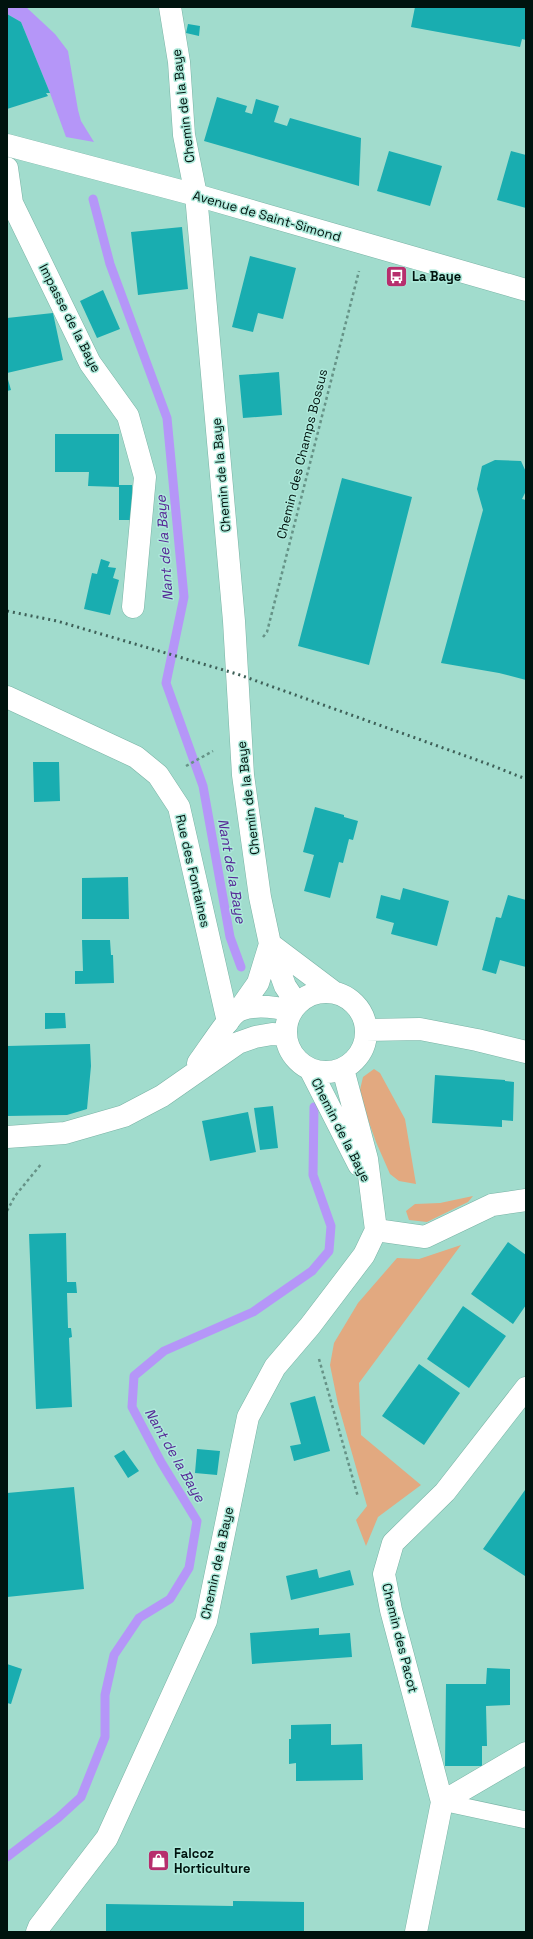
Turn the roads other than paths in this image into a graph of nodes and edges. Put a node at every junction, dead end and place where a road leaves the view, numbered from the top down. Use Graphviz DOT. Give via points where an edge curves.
graph roads {
  1 [pos="170,7"];
  2 [pos="7,145"];
  3 [pos="7,168"];
  4 [pos="196,196"];
  5 [pos="526,290"];
  6 [pos="133,607"];
  7 [pos="7,697"];
  8 [pos="270,944"];
  9 [pos="335,993"];
  10 [pos="294,1008"];
  11 [pos="234,1016"];
  12 [pos="366,1030"];
  13 [pos="286,1035"];
  14 [pos="526,1052"];
  15 [pos="310,1069"];
  16 [pos="343,1069"];
  17 [pos="190,1075"];
  18 [pos="7,1137"];
  19 [pos="372,1191"];
  20 [pos="526,1200"];
  21 [pos="376,1230"];
  22 [pos="526,1388"];
  23 [pos="526,1753"];
  24 [pos="442,1802"];
  25 [pos="526,1820"];
  26 [pos="37,1932"];
  27 [pos="416,1932"];
  1 -- 4 [label="street, Chemin de la Baye" via="179,62 184,135"];
  2 -- 4 [label="street, Avenue de Saint-Simond"];
  3 -- 6 [label="street, Impasse de la Baye" via="12,203 22,224 90,363 128,416 145,477"];
  4 -- 5 [label="street, Avenue de Saint-Simond"];
  4 -- 8 [label="street, Chemin de la Baye" via="235,647 243,775 260,898"];
  7 -- 11 [label="street, Rue des Fontaines" via="136,757 158,775 179,807"];
  8 -- 9 [label="street"];
  8 -- 10 [label="street, Chemin de la Baye"];
  8 -- 11 [label="street, Chemin de la Baye" via="258,983"];
  9 -- 10 [label="street" via="321,992 308,996"];
  9 -- 12 [label="street" via="357,1006"];
  10 -- 11 [label="street" via="274,1007"];
  10 -- 13 [label="street" via="287,1023"];
  11 -- 17 [label="street, Chemin de la Baye"];
  12 -- 14 [label="street" via="420,1029"];
  12 -- 16 [label="street" via="365,1042 360,1053"];
  13 -- 15 [label="street" via="293,1055"];
  13 -- 17 [label="street" via="272,1034 238,1043"];
  15 -- 16 [label="street" via="321,1072"];
  15 -- 19 [label="street, Chemin de la Baye"];
  16 -- 19 [label="street, Chemin de la Baye" via="367,1159"];
  17 -- 18 [label="street" via="162,1096 124,1116 64,1133"];
  19 -- 21 [label="street, Chemin de la Baye"];
  20 -- 21 [label="street" via="492,1205 425,1237"];
  21 -- 26 [label="street, Chemin de la Baye" via="364,1255 275,1367 248,1417 206,1621 107,1838"];
  22 -- 24 [label="street, Chemin des Pacot" via="445,1492 393,1542 384,1574"];
  23 -- 24 [label="street"];
  24 -- 25 [label="lane"];
  24 -- 27 [label="street, Chemin des Pacot"];
}
